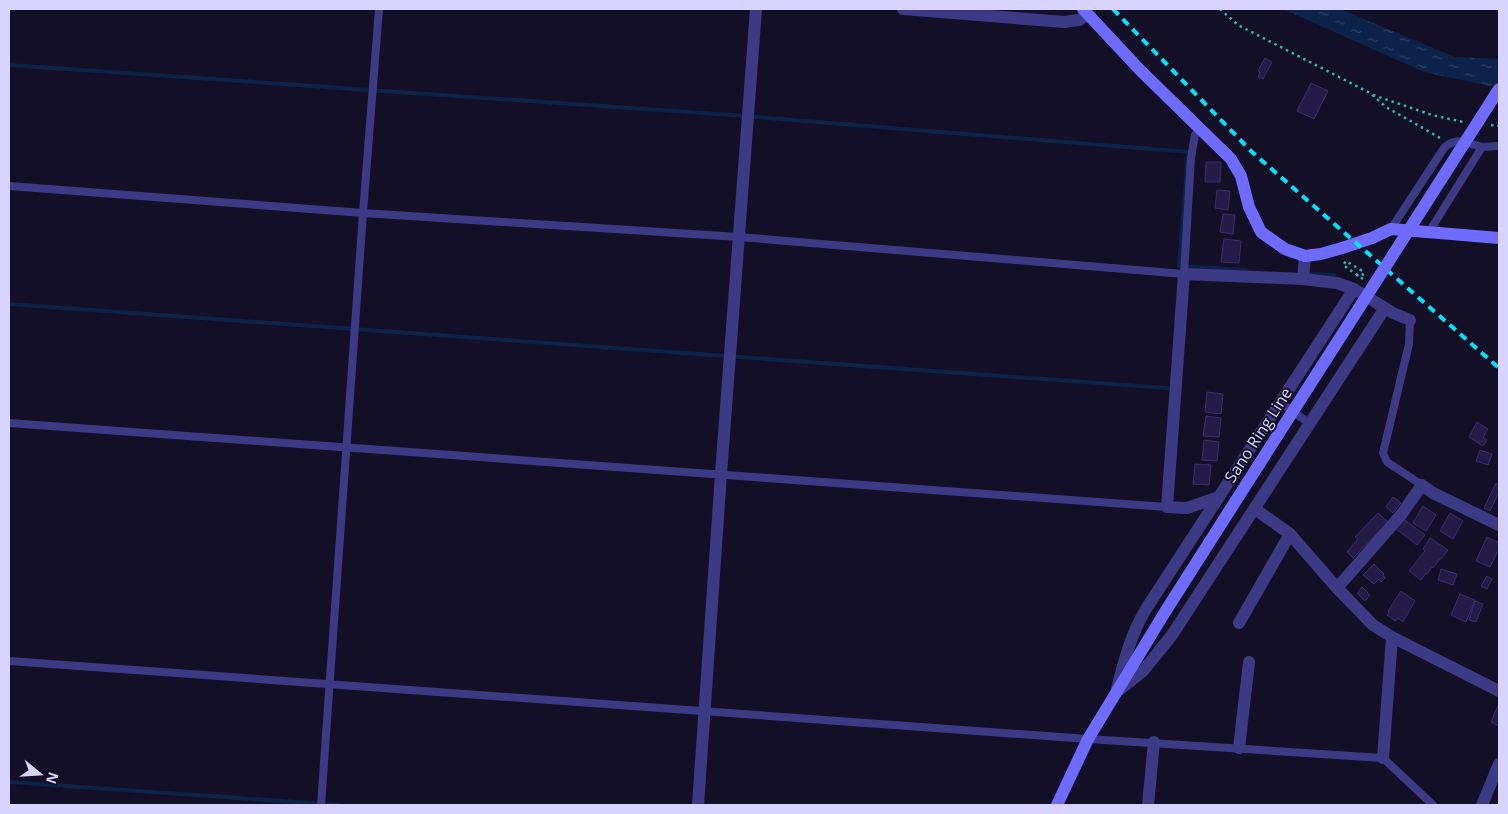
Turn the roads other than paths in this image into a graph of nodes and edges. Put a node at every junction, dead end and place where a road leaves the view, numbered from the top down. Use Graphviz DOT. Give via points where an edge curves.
graph roads {
  1 [pos="379,9"];
  2 [pos="756,9"];
  3 [pos="903,9"];
  4 [pos="1085,12"];
  5 [pos="1499,89"];
  6 [pos="1200,128"];
  7 [pos="1499,146"];
  8 [pos="1482,147"];
  9 [pos="9,186"];
  10 [pos="363,213"];
  11 [pos="1391,229"];
  12 [pos="1429,232"];
  13 [pos="739,237"];
  14 [pos="1499,238"];
  15 [pos="1305,256"];
  16 [pos="1184,274"];
  17 [pos="1303,279"];
  18 [pos="1354,289"];
  19 [pos="1385,308"];
  20 [pos="1410,320"];
  21 [pos="1281,403"];
  22 [pos="1309,422"];
  23 [pos="9,423"];
  24 [pos="346,447"];
  25 [pos="720,474"];
  26 [pos="1422,485"];
  27 [pos="1223,497"];
  28 [pos="1167,508"];
  29 [pos="1253,508"];
  30 [pos="1499,525"];
  31 [pos="1290,534"];
  32 [pos="1337,588"];
  33 [pos="1239,623"];
  34 [pos="1392,637"];
  35 [pos="9,661"];
  36 [pos="1249,662"];
  37 [pos="330,684"];
  38 [pos="1116,691"];
  39 [pos="1499,691"];
  40 [pos="704,710"];
  41 [pos="1088,738"];
  42 [pos="1154,742"];
  43 [pos="1239,748"];
  44 [pos="1383,758"];
  45 [pos="1499,764"];
  46 [pos="321,805"];
  47 [pos="698,805"];
  48 [pos="1057,805"];
  49 [pos="1148,805"];
  50 [pos="1433,805"];
  51 [pos="1482,805"];
  1 -- 10 [label="lane"];
  2 -- 13 [label="street"];
  3 -- 4 [label="street" via="1064,22 1079,20"];
  4 -- 6 [label="main road"];
  5 -- 38 [label="main road, Sano Ring Line, bridge"];
  6 -- 15 [label="main road" via="1231,159 1241,176 1249,207 1261,232 1285,249"];
  6 -- 16 [label="lane" via="1191,158"];
  7 -- 8 [label="lane"];
  8 -- 11 [label="lane" via="1457,140 1449,143"];
  8 -- 12 [label="lane"];
  9 -- 10 [label="lane"];
  10 -- 13 [label="lane"];
  10 -- 24 [label="lane"];
  11 -- 12 [label="main road"];
  11 -- 15 [label="main road" via="1342,248"];
  12 -- 14 [label="main road"];
  13 -- 16 [label="lane"];
  13 -- 25 [label="street"];
  15 -- 17 [label="street"];
  16 -- 17 [label="street"];
  16 -- 28 [label="street"];
  17 -- 18 [label="street" via="1337,283"];
  18 -- 19 [label="street"];
  18 -- 21 [label="street"];
  19 -- 20 [label="street"];
  19 -- 22 [label="street"];
  20 -- 26 [label="lane" via="1409,344 1384,453 1387,462"];
  21 -- 22 [label="lane"];
  21 -- 27 [label="street"];
  22 -- 29 [label="street"];
  23 -- 24 [label="lane"];
  24 -- 25 [label="lane"];
  24 -- 37 [label="lane"];
  25 -- 28 [label="lane"];
  25 -- 40 [label="street"];
  26 -- 30 [label="street"];
  26 -- 32 [label="street" via="1401,515"];
  27 -- 28 [label="street" via="1187,508"];
  27 -- 38 [label="street" via="1137,624"];
  29 -- 31 [label="street"];
  29 -- 38 [label="street" via="1172,636 1143,671"];
  31 -- 32 [label="street"];
  31 -- 33 [label="street"];
  32 -- 34 [label="street" via="1373,625"];
  34 -- 39 [label="street"];
  34 -- 44 [label="street"];
  35 -- 37 [label="lane"];
  36 -- 43 [label="street"];
  37 -- 40 [label="lane"];
  37 -- 46 [label="lane"];
  38 -- 41 [label="main road, Sano Ring Line"];
  40 -- 41 [label="lane"];
  40 -- 47 [label="street"];
  41 -- 42 [label="lane"];
  41 -- 48 [label="main road, Sano Ring Line"];
  42 -- 43 [label="lane"];
  42 -- 49 [label="street"];
  43 -- 44 [label="lane"];
  44 -- 50 [label="lane"];
  45 -- 51 [label="street"];
}
